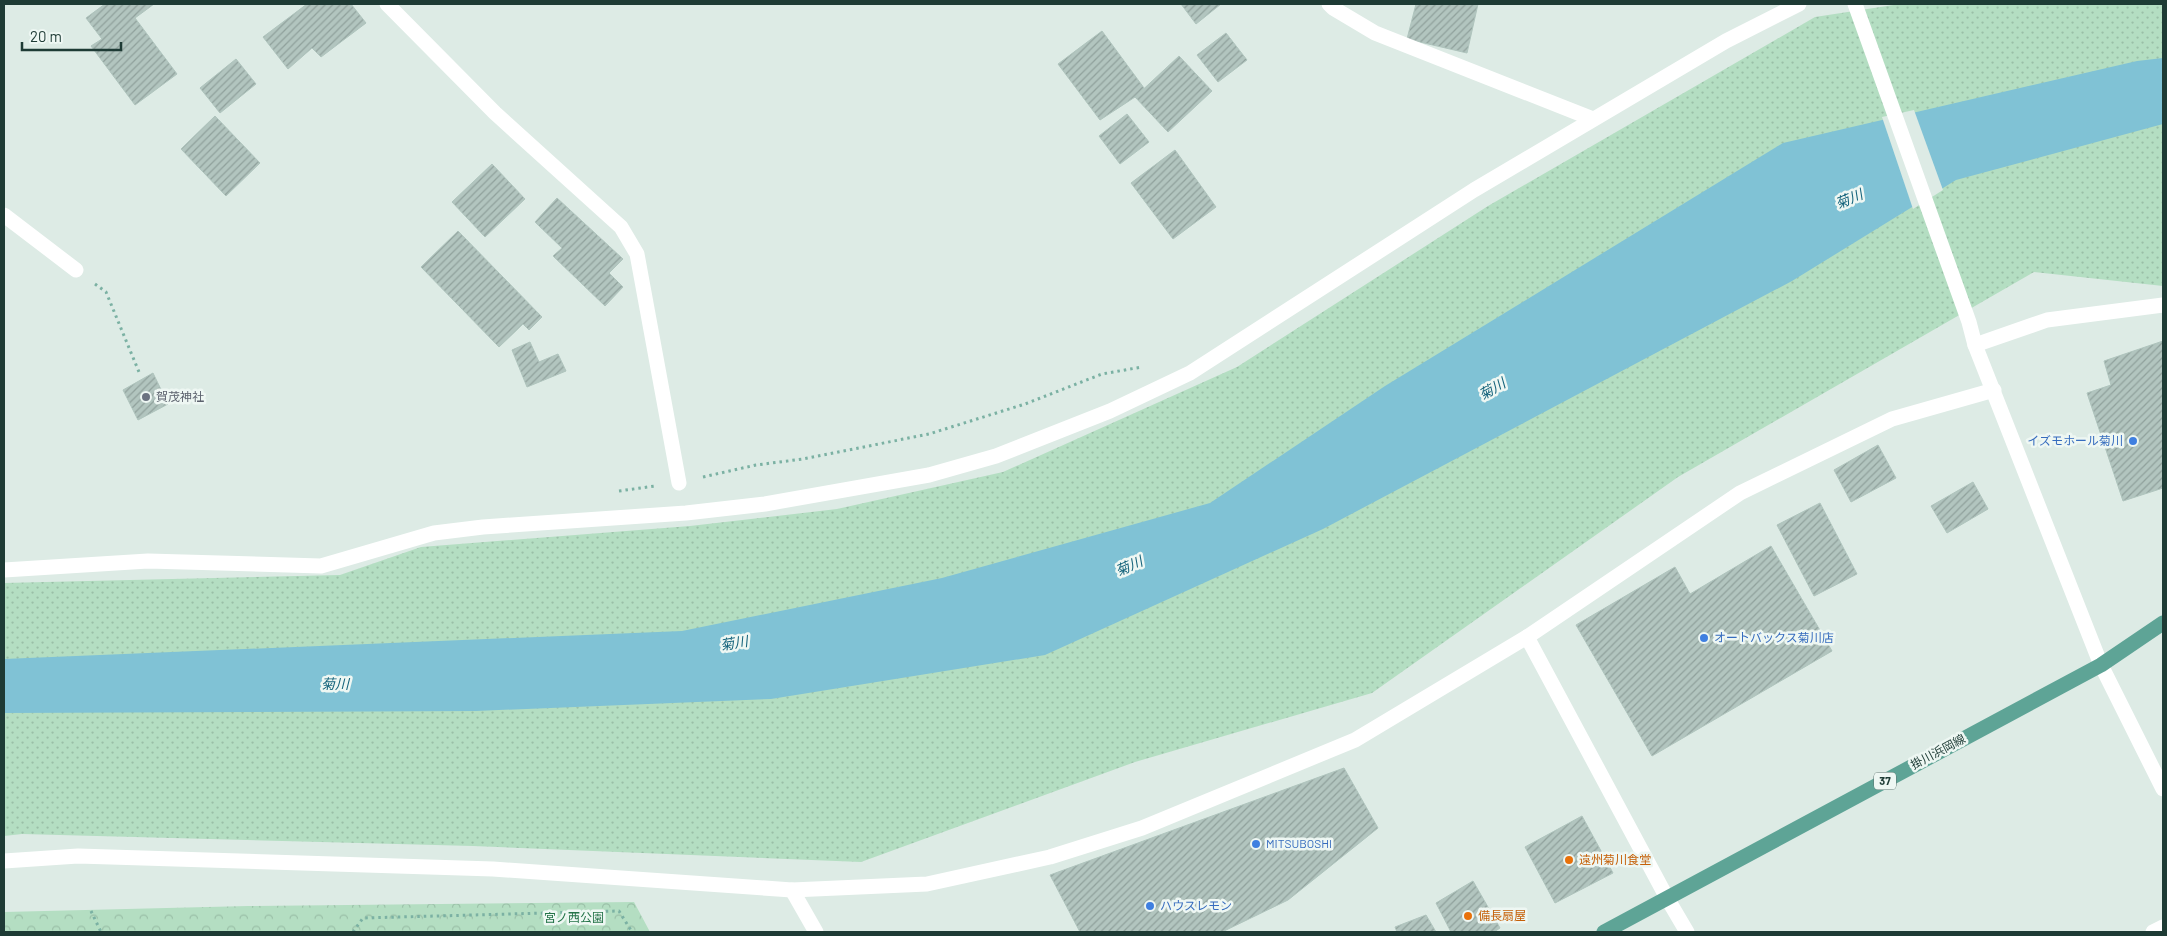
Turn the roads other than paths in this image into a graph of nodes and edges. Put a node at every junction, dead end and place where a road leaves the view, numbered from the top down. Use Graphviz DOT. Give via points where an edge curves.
graph roads {
  1 [pos="387,4"];
  2 [pos="1329,4"];
  3 [pos="1799,4"];
  4 [pos="1856,4"];
  5 [pos="1593,119"];
  6 [pos="4,215"];
  7 [pos="76,270"];
  8 [pos="2163,305"];
  9 [pos="1975,345"];
  10 [pos="1994,390"];
  11 [pos="678,483"];
  12 [pos="4,570"];
  13 [pos="2163,623"];
  14 [pos="1527,637"];
  15 [pos="2101,665"];
  16 [pos="2163,789"];
  17 [pos="4,861"];
  18 [pos="792,890"];
  19 [pos="1667,898"];
  20 [pos="2163,927"];
  21 [pos="816,932"];
  22 [pos="1604,932"];
  23 [pos="1687,932"];
  24 [pos="2153,932"];
  1 -- 11 [label="street" via="495,112 621,227 637,254"];
  2 -- 5 [label="street" via="1375,33"];
  3 -- 5 [label="street" via="1726,41"];
  4 -- 9 [label="street"];
  5 -- 12 [label="street" via="1474,190 1190,373 1157,390 996,456 929,475 765,504 434,533 321,566 148,561"];
  6 -- 7 [label="street"];
  8 -- 9 [label="street" via="2047,320"];
  9 -- 10 [label="street"];
  10 -- 14 [label="street" via="1892,419 1740,493"];
  10 -- 15 [label="street"];
  13 -- 15 [label="main road, 掛川浜岡線 / 37"];
  14 -- 18 [label="street" via="1355,740 1142,828 1050,857 927,884"];
  14 -- 19 [label="street"];
  15 -- 16 [label="street"];
  15 -- 19 [label="main road, 掛川浜岡線 / 37"];
  17 -- 18 [label="street" via="78,856 494,869"];
  18 -- 21 [label="street"];
  19 -- 22 [label="main road, 掛川浜岡線 / 37"];
  19 -- 23 [label="street"];
  20 -- 24 [label="street"];
}
